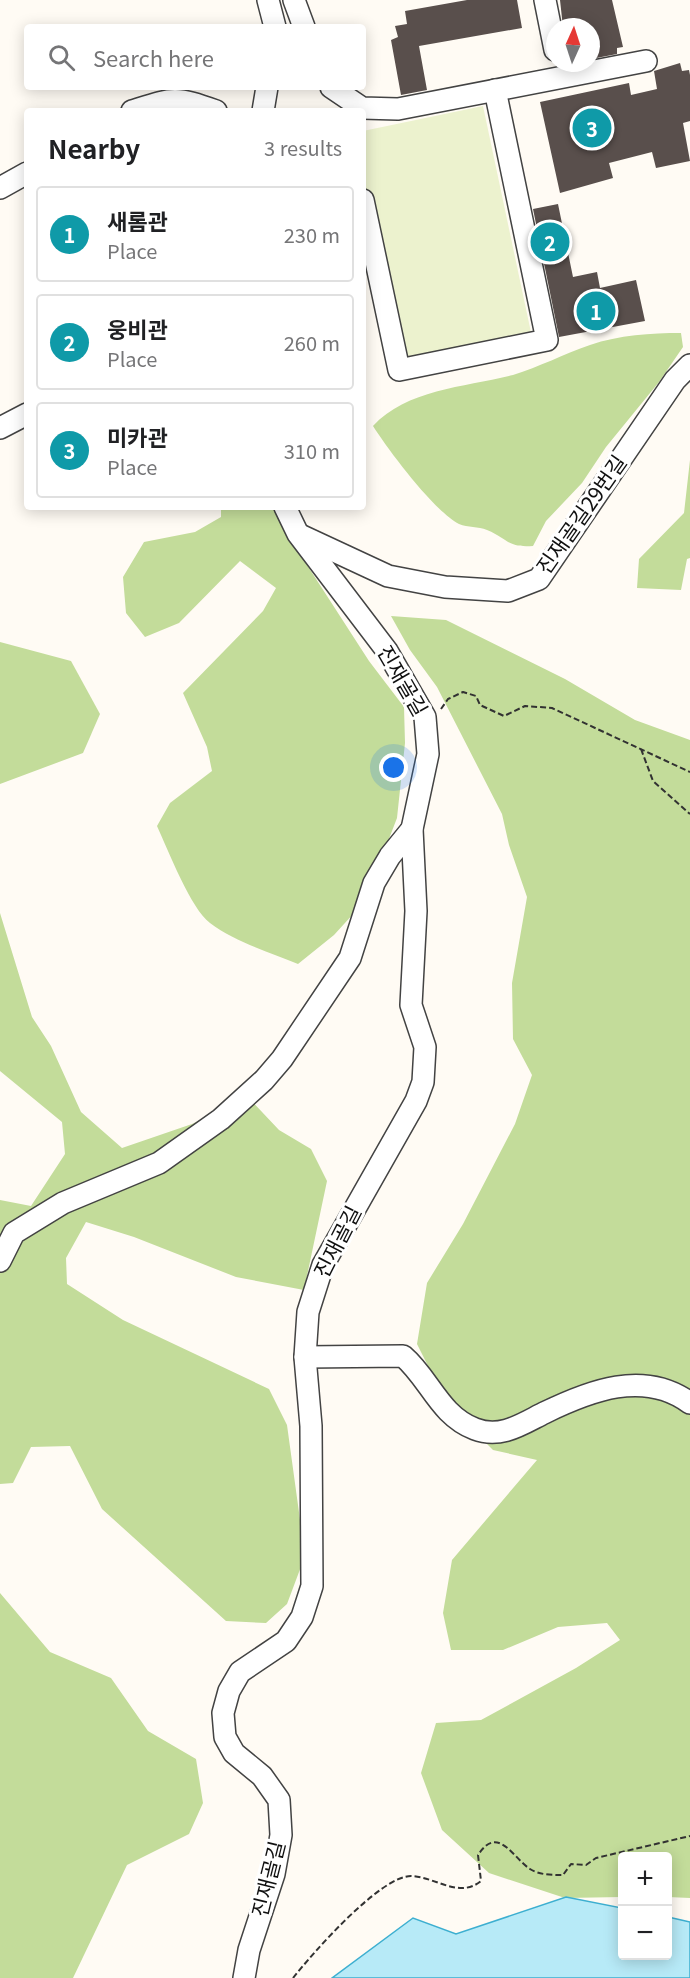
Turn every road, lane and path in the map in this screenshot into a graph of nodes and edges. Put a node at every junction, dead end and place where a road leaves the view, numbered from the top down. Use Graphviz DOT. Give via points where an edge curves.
graph roads {
  1 [pos="268,0"];
  2 [pos="294,0"];
  3 [pos="545,0"];
  4 [pos="549,18"];
  5 [pos="274,24"];
  6 [pos="303,24"];
  7 [pos="646,61"];
  8 [pos="600,66"];
  9 [pos="553,72"];
  10 [pos="266,90"];
  11 [pos="495,90"];
  12 [pos="342,98"];
  13 [pos="142,108"];
  14 [pos="207,108"];
  15 [pos="264,108"];
  16 [pos="362,108"];
  17 [pos="366,108"];
  18 [pos="24,175"];
  19 [pos="0,188"];
  20 [pos="366,214"];
  21 [pos="690,365"];
  22 [pos="24,416"];
  23 [pos="0,428"];
  24 [pos="286,510"];
  25 [pos="298,534"];
  26 [pos="425,717"];
  27 [pos="641,749"];
  28 [pos="690,772"];
  29 [pos="690,814"];
  30 [pos="412,829"];
  31 [pos="0,1261"];
  32 [pos="305,1357"];
  33 [pos="690,1403"];
  34 [pos="690,1836"];
  35 [pos="244,1978"];
  36 [pos="292,1978"];
  1 -- 5 [label="street"];
  2 -- 6 [label="street"];
  3 -- 4 [label="street"];
  7 -- 8 [label="street"];
  9 -- 11 [label="street"];
  10 -- 15 [label="street"];
  11 -- 17 [label="street" via="398,109"];
  11 -- 20 [label="street" via="547,340 399,370"];
  12 -- 16 [label="street"];
  13 -- 14 [label="street" via="167,100 184,100"];
  18 -- 19 [label="street"];
  21 -- 25 [label="street, 진재골길29번길" via="675,380 539,579 508,591 445,587 388,576"];
  22 -- 23 [label="street"];
  24 -- 25 [label="street, 진재골길"];
  25 -- 26 [label="street, 진재골길" via="387,651"];
  26 -- 27 [label="path" via="463,692 476,696 480,705 504,716 525,706 552,708"];
  26 -- 30 [label="street, 진재골길" via="428,754"];
  27 -- 28 [label="path"];
  27 -- 29 [label="path" via="653,781"];
  30 -- 31 [label="street" via="374,883 350,958 264,1080 221,1119 159,1163 63,1203 14,1233"];
  30 -- 32 [label="street, 진재골길" via="416,911 411,1005 425,1047 423,1082 323,1265 308,1312"];
  32 -- 33 [label="street" via="403,1356 459,1421 477,1430 504,1432 562,1404 610,1387 635,1385 662,1390"];
  32 -- 35 [label="street, 진재골길" via="311,1426 312,1586 302,1617 286,1641 240,1672 223,1713 225,1737 234,1753 262,1776 279,1800 281,1835 274,1874"];
  34 -- 36 [label="path" via="596,1858 586,1865 572,1863 562,1875 549,1876 530,1869 504,1846 492,1842 484,1845 478,1855 482,1881 473,1888 410,1876 392,1883 374,1893"];
}
